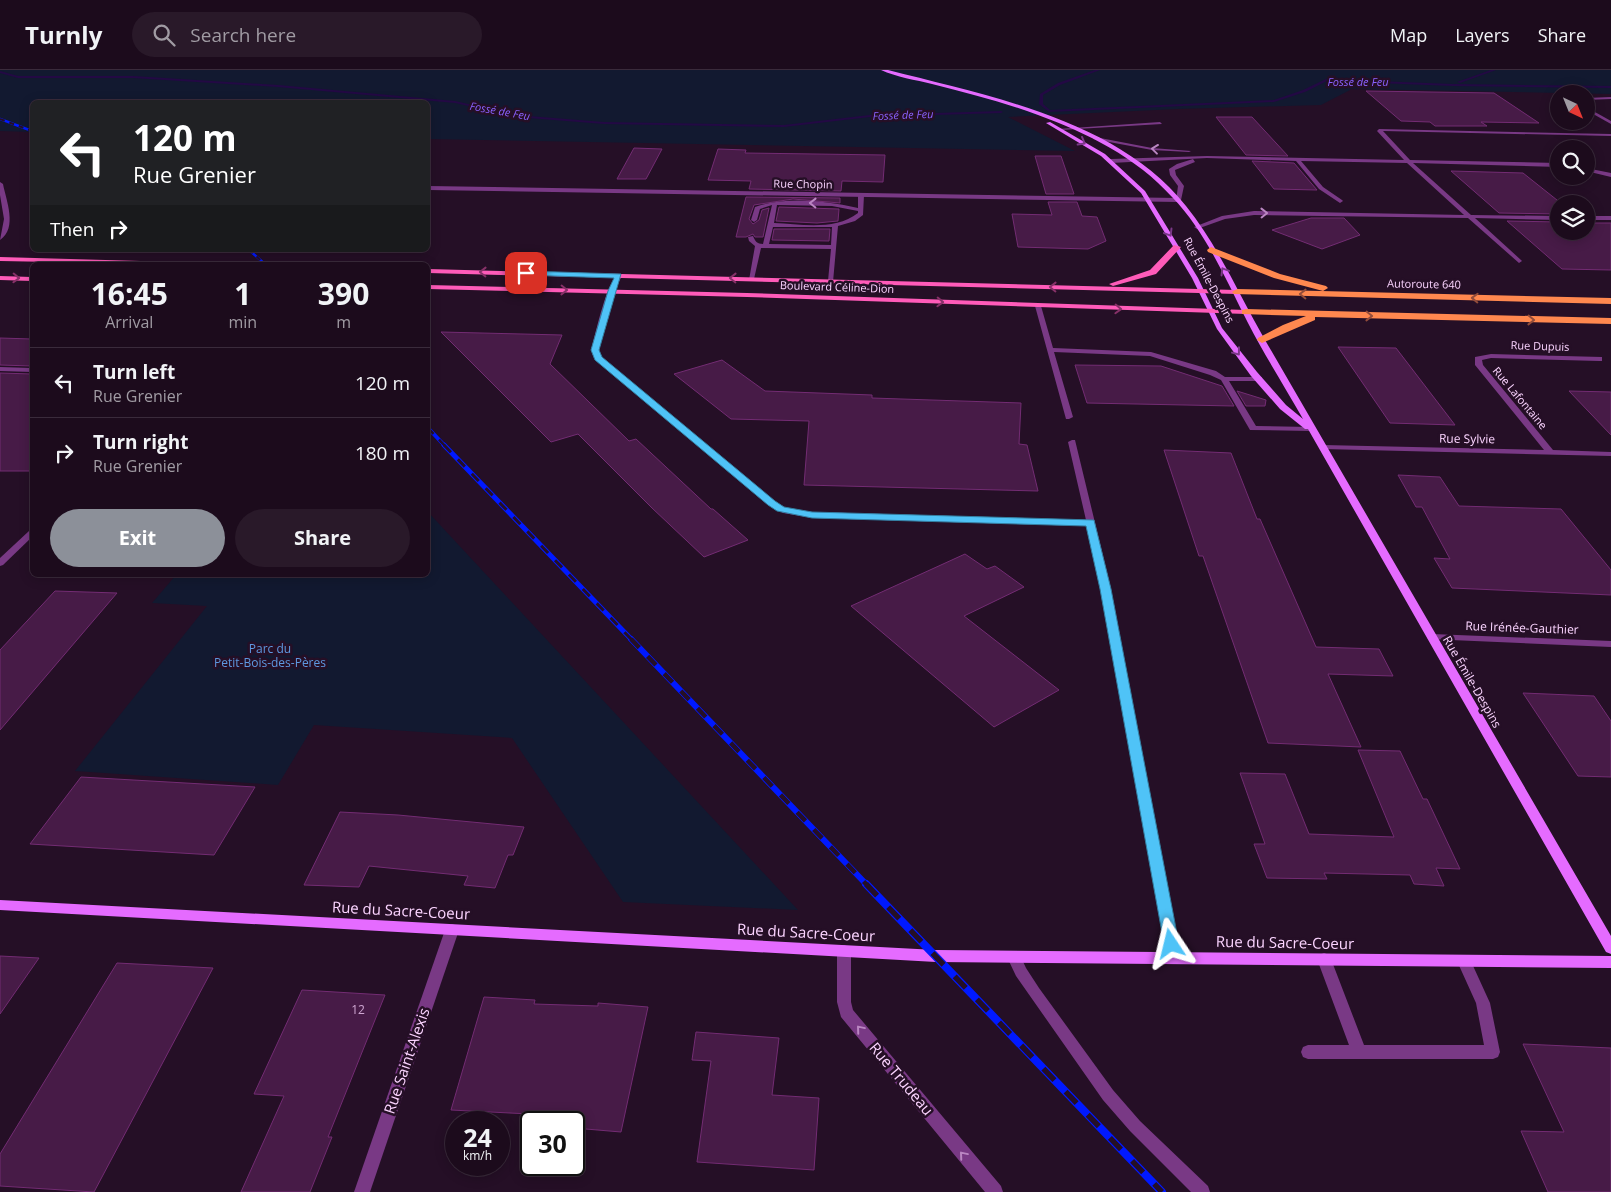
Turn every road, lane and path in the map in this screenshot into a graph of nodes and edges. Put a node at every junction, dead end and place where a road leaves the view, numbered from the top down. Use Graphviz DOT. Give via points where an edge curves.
graph roads {
  1 [pos="883,70"];
  2 [pos="1611,98"];
  3 [pos="1595,99"];
  4 [pos="1032,113"];
  5 [pos="1596,113"];
  6 [pos="1611,116"];
  7 [pos="1160,123"];
  8 [pos="1611,123"];
  9 [pos="1075,128"];
  10 [pos="1060,129"];
  11 [pos="1611,135"];
  12 [pos="1095,138"];
  13 [pos="1206,157"];
  14 [pos="1230,158"];
  15 [pos="1297,159"];
  16 [pos="1133,160"];
  17 [pos="1111,161"];
  18 [pos="1408,161"];
  19 [pos="1550,166"];
  20 [pos="1595,171"];
  21 [pos="1611,175"];
  22 [pos="0,184"];
  23 [pos="430,188"];
  24 [pos="861,194"];
  25 [pos="1149,200"];
  26 [pos="1178,200"];
  27 [pos="1340,201"];
  28 [pos="775,203"];
  29 [pos="861,210"];
  30 [pos="1470,216"];
  31 [pos="1550,218"];
  32 [pos="1595,218"];
  33 [pos="1611,218"];
  34 [pos="754,220"];
  35 [pos="771,224"];
  36 [pos="836,226"];
  37 [pos="1198,227"];
  38 [pos="751,237"];
  39 [pos="0,238"];
  40 [pos="758,246"];
  41 [pos="766,246"];
  42 [pos="834,247"];
  43 [pos="1177,247"];
  44 [pos="1211,250"];
  45 [pos="0,260"];
  46 [pos="1519,261"];
  47 [pos="85,262"];
  48 [pos="430,271"];
  49 [pos="619,276"];
  50 [pos="0,278"];
  51 [pos="30,279"];
  52 [pos="751,279"];
  53 [pos="831,281"];
  54 [pos="430,288"];
  55 [pos="1101,288"];
  56 [pos="611,291"];
  57 [pos="1202,291"];
  58 [pos="1237,292"];
  59 [pos="1352,295"];
  60 [pos="1611,301"];
  61 [pos="1038,306"];
  62 [pos="1211,311"];
  63 [pos="1246,312"];
  64 [pos="1320,315"];
  65 [pos="1611,321"];
  66 [pos="1262,340"];
  67 [pos="1051,350"];
  68 [pos="1481,357"];
  69 [pos="1600,359"];
  70 [pos="0,369"];
  71 [pos="30,370"];
  72 [pos="1224,379"];
  73 [pos="1259,379"];
  74 [pos="1069,417"];
  75 [pos="1311,429"];
  76 [pos="1072,442"];
  77 [pos="1323,447"];
  78 [pos="1550,452"];
  79 [pos="1611,454"];
  80 [pos="1091,523"];
  81 [pos="30,535"];
  82 [pos="0,563"];
  83 [pos="1432,637"];
  84 [pos="1611,644"];
  85 [pos="0,905"];
  86 [pos="452,930"];
  87 [pos="1611,948"];
  88 [pos="844,952"];
  89 [pos="1014,957"];
  90 [pos="1174,958"];
  91 [pos="1324,959"];
  92 [pos="1464,961"];
  93 [pos="1611,962"];
  94 [pos="1308,1052"];
  95 [pos="1359,1052"];
  96 [pos="362,1192"];
  97 [pos="995,1192"];
  98 [pos="1202,1192"];
  1 -- 4 [label="street"];
  2 -- 3 [label="street"];
  4 -- 9 [label="street, Rue Émile-Despins"];
  4 -- 10 [label="street, Rue Émile-Despins"];
  5 -- 6 [label="street"];
  5 -- 8 [label="street"];
  7 -- 9 [label="street"];
  9 -- 10 [label="street"];
  9 -- 12 [label="street, Rue Émile-Despins"];
  10 -- 17 [label="street, Rue Émile-Despins, one-way"];
  11 -- 18 [label="street" via="1379,130"];
  14 -- 12 [label="street, one-way" via="1196,151 1152,149"];
  12 -- 16 [label="street, Rue Émile-Despins"];
  13 -- 14 [label="street"];
  13 -- 16 [label="street"];
  13 -- 26 [label="street" via="1172,169 1180,186"];
  14 -- 15 [label="street"];
  15 -- 18 [label="street"];
  15 -- 27 [label="street" via="1321,188"];
  16 -- 17 [label="street"];
  16 -- 26 [label="street, Rue Émile-Despins"];
  17 -- 25 [label="street, Rue Émile-Despins"];
  18 -- 19 [label="street"];
  18 -- 30 [label="street"];
  20 -- 21 [label="street"];
  22 -- 39 [label="street" via="8,223"];
  23 -- 24 [label="street, Rue Chopin"];
  24 -- 25 [label="street, Rue Chopin"];
  24 -- 29 [label="street"];
  25 -- 26 [label="street, Rue Chopin"];
  25 -- 43 [label="street, Rue Émile-Despins, one-way"];
  26 -- 37 [label="street, Rue Émile-Despins"];
  29 -- 28 [label="street, one-way" via="839,204"];
  28 -- 34 [label="street" via="759,206"];
  28 -- 35 [label="street"];
  29 -- 36 [label="street" via="860,216"];
  30 -- 31 [label="street"];
  37 -- 30 [label="street, one-way" via="1245,214"];
  30 -- 46 [label="street"];
  32 -- 33 [label="street"];
  35 -- 36 [label="street"];
  35 -- 41 [label="street"];
  36 -- 42 [label="street"];
  37 -- 44 [label="street, Rue Émile-Despins"];
  38 -- 40 [label="street"];
  40 -- 41 [label="street"];
  40 -- 52 [label="street"];
  41 -- 42 [label="street"];
  42 -- 53 [label="street"];
  43 -- 55 [label="main road" via="1149,274"];
  43 -- 57 [label="street, Rue Émile-Despins"];
  58 -- 44 [label="street, Rue Émile-Despins, one-way"];
  44 -- 59 [label="highway" via="1277,276"];
  45 -- 47 [label="main road"];
  49 -- 48 [label="main road, Boulevard Céline-Dion, one-way"];
  52 -- 49 [label="main road, Boulevard Céline-Dion, one-way"];
  49 -- 56 [label="street"];
  50 -- 51 [label="main road, one-way"];
  52 -- 53 [label="main road, Boulevard Céline-Dion"];
  55 -- 53 [label="main road, Boulevard Céline-Dion, one-way"];
  54 -- 56 [label="main road, Boulevard Céline-Dion, one-way"];
  55 -- 57 [label="main road, Boulevard Céline-Dion"];
  56 -- 61 [label="main road, Boulevard Céline-Dion, one-way"];
  56 -- 80 [label="street" via="595,350 598,358 781,509 812,515"];
  57 -- 58 [label="main road, Boulevard Céline-Dion"];
  57 -- 62 [label="street, Rue Émile-Despins"];
  59 -- 58 [label="highway, Autoroute 640, one-way"];
  58 -- 63 [label="street, Rue Émile-Despins"];
  60 -- 59 [label="highway, Autoroute 640, one-way"];
  61 -- 62 [label="main road, Boulevard Céline-Dion, one-way"];
  61 -- 67 [label="street"];
  62 -- 63 [label="main road, Boulevard Céline-Dion"];
  62 -- 73 [label="street, Rue Émile-Despins, one-way" via="1219,328"];
  63 -- 64 [label="highway"];
  63 -- 66 [label="street, Rue Émile-Despins"];
  64 -- 65 [label="highway, one-way"];
  64 -- 66 [label="highway"];
  66 -- 75 [label="street, Rue Émile-Despins"];
  67 -- 72 [label="street" via="1151,354"];
  67 -- 74 [label="street"];
  68 -- 69 [label="street, Rue Dupuis"];
  68 -- 78 [label="street, Rue Lafontaine" via="1479,365"];
  70 -- 71 [label="street"];
  72 -- 73 [label="street"];
  72 -- 75 [label="street" via="1253,428"];
  73 -- 75 [label="street, Rue Émile-Despins" via="1284,407"];
  75 -- 77 [label="street, Rue Émile-Despins"];
  76 -- 80 [label="street"];
  77 -- 78 [label="street, Rue Sylvie"];
  77 -- 83 [label="street, Rue Émile-Despins"];
  78 -- 79 [label="street, Rue Sylvie"];
  80 -- 90 [label="street"];
  81 -- 82 [label="street"];
  83 -- 84 [label="street, Rue Irénée-Gauthier"];
  83 -- 87 [label="street, Rue Émile-Despins"];
  85 -- 86 [label="street, Rue du Sacre-Coeur"];
  86 -- 88 [label="street, Rue du Sacre-Coeur"];
  86 -- 96 [label="street, Rue Saint-Alexis"];
  88 -- 89 [label="street, Rue du Sacre-Coeur"];
  97 -- 88 [label="street, Rue Trudeau, one-way" via="846,1013"];
  89 -- 90 [label="street, Rue du Sacre-Coeur"];
  89 -- 98 [label="street" via="1034,992 1108,1095"];
  90 -- 91 [label="street, Rue du Sacre-Coeur"];
  91 -- 92 [label="street, Rue du Sacre-Coeur"];
  91 -- 95 [label="street"];
  92 -- 93 [label="street, Rue du Sacre-Coeur"];
  92 -- 95 [label="street" via="1483,1003 1493,1052"];
  94 -- 95 [label="street"];
}
